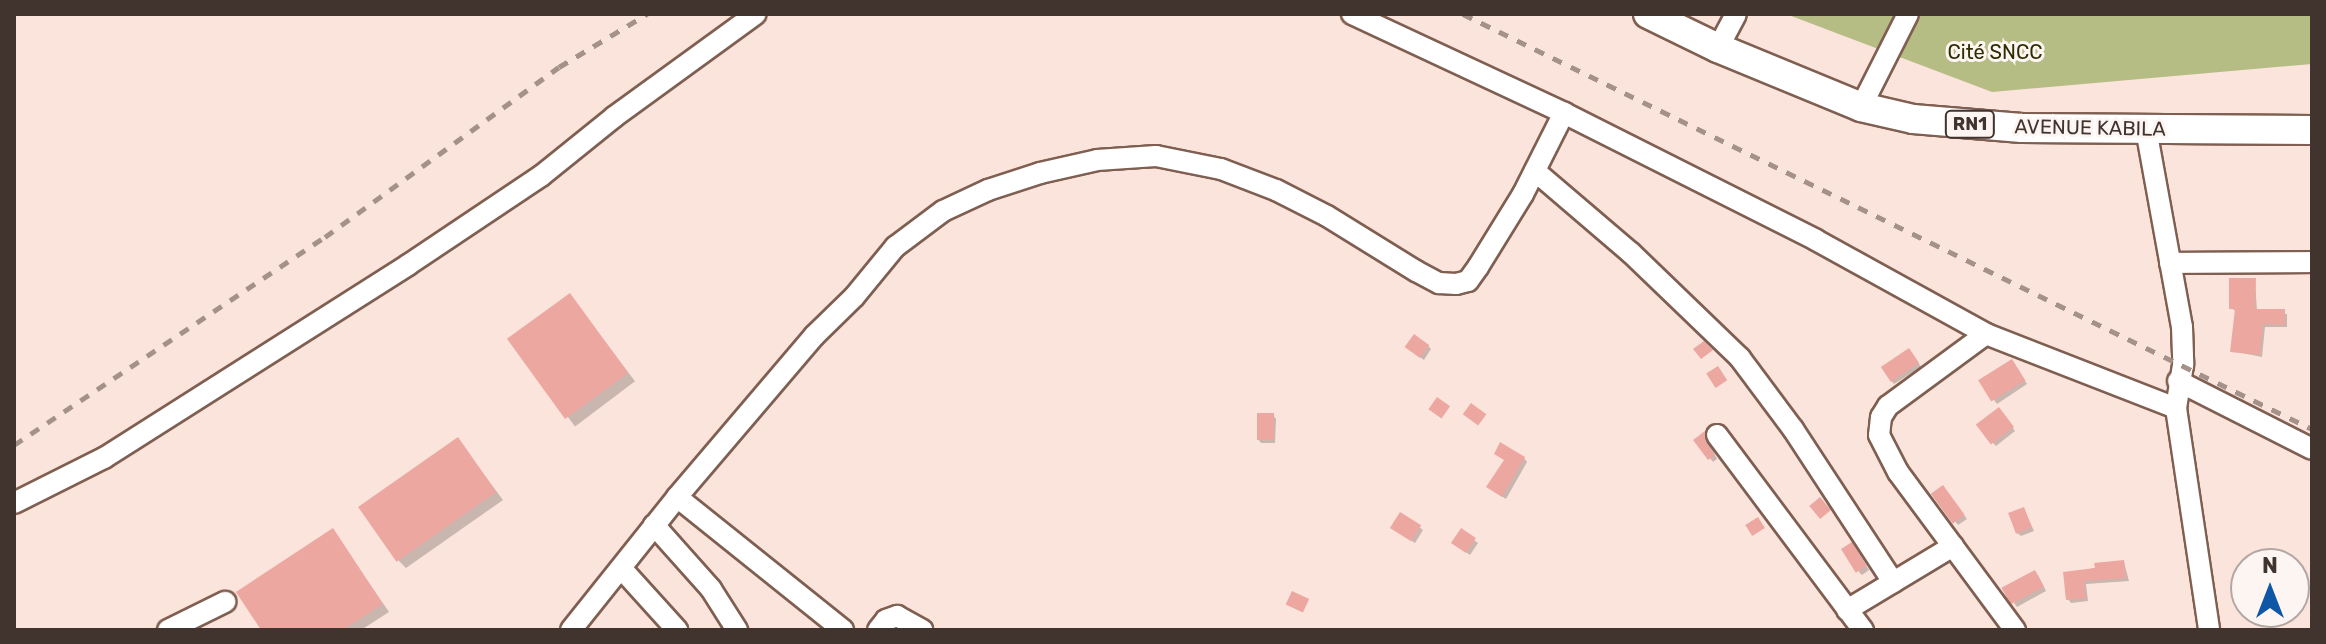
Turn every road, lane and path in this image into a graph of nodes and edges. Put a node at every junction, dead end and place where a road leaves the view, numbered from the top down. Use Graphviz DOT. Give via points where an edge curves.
graph roads {
  1 [pos="756,14"];
  2 [pos="1352,14"];
  3 [pos="1648,14"];
  4 [pos="1736,14"];
  5 [pos="1908,14"];
  6 [pos="1718,48"];
  7 [pos="1861,107"];
  8 [pos="1564,113"];
  9 [pos="2146,129"];
  10 [pos="2312,130"];
  11 [pos="1535,171"];
  12 [pos="2312,262"];
  13 [pos="2170,263"];
  14 [pos="1986,334"];
  15 [pos="2178,381"];
  16 [pos="2176,408"];
  17 [pos="1717,435"];
  18 [pos="2312,449"];
  19 [pos="677,497"];
  20 [pos="14,503"];
  21 [pos="654,525"];
  22 [pos="1953,546"];
  23 [pos="621,568"];
  24 [pos="1893,582"];
  25 [pos="225,602"];
  26 [pos="1847,610"];
  27 [pos="168,630"];
  28 [pos="571,630"];
  29 [pos="677,630"];
  30 [pos="737,630"];
  31 [pos="843,630"];
  32 [pos="878,630"];
  33 [pos="922,630"];
  34 [pos="1863,630"];
  35 [pos="2015,630"];
  36 [pos="2209,630"];
  1 -- 20 [label="street" via="541,176 408,265 104,458"];
  2 -- 8 [label="street"];
  3 -- 6 [label="highway, AVENUE KABILA / RN1"];
  4 -- 6 [label="street"];
  5 -- 7 [label="street"];
  6 -- 7 [label="highway, AVENUE KABILA / RN1"];
  7 -- 9 [label="highway, AVENUE KABILA / RN1" via="1913,119 1975,124"];
  8 -- 11 [label="street"];
  8 -- 14 [label="street" via="1816,240"];
  9 -- 10 [label="highway, AVENUE KABILA / RN1"];
  9 -- 13 [label="street"];
  11 -- 19 [label="street" via="1478,267 1468,281 1456,284 1439,283 1327,216 1221,169 1156,156 1097,160 988,190 943,211 895,247"];
  11 -- 24 [label="street" via="1631,253 1740,358"];
  12 -- 13 [label="street"];
  13 -- 15 [label="street" via="2182,327"];
  14 -- 16 [label="street"];
  14 -- 22 [label="street" via="1888,406 1879,426 1882,446"];
  15 -- 16 [label="street"];
  15 -- 18 [label="street"];
  16 -- 36 [label="street"];
  17 -- 26 [label="street"];
  19 -- 21 [label="street"];
  19 -- 31 [label="street"];
  21 -- 23 [label="street"];
  21 -- 30 [label="street" via="711,589"];
  22 -- 24 [label="street"];
  22 -- 35 [label="street"];
  23 -- 28 [label="street"];
  23 -- 29 [label="street"];
  24 -- 26 [label="street"];
  25 -- 27 [label="street"];
  26 -- 34 [label="street"];
  32 -- 33 [label="street" via="897,616"];
}
